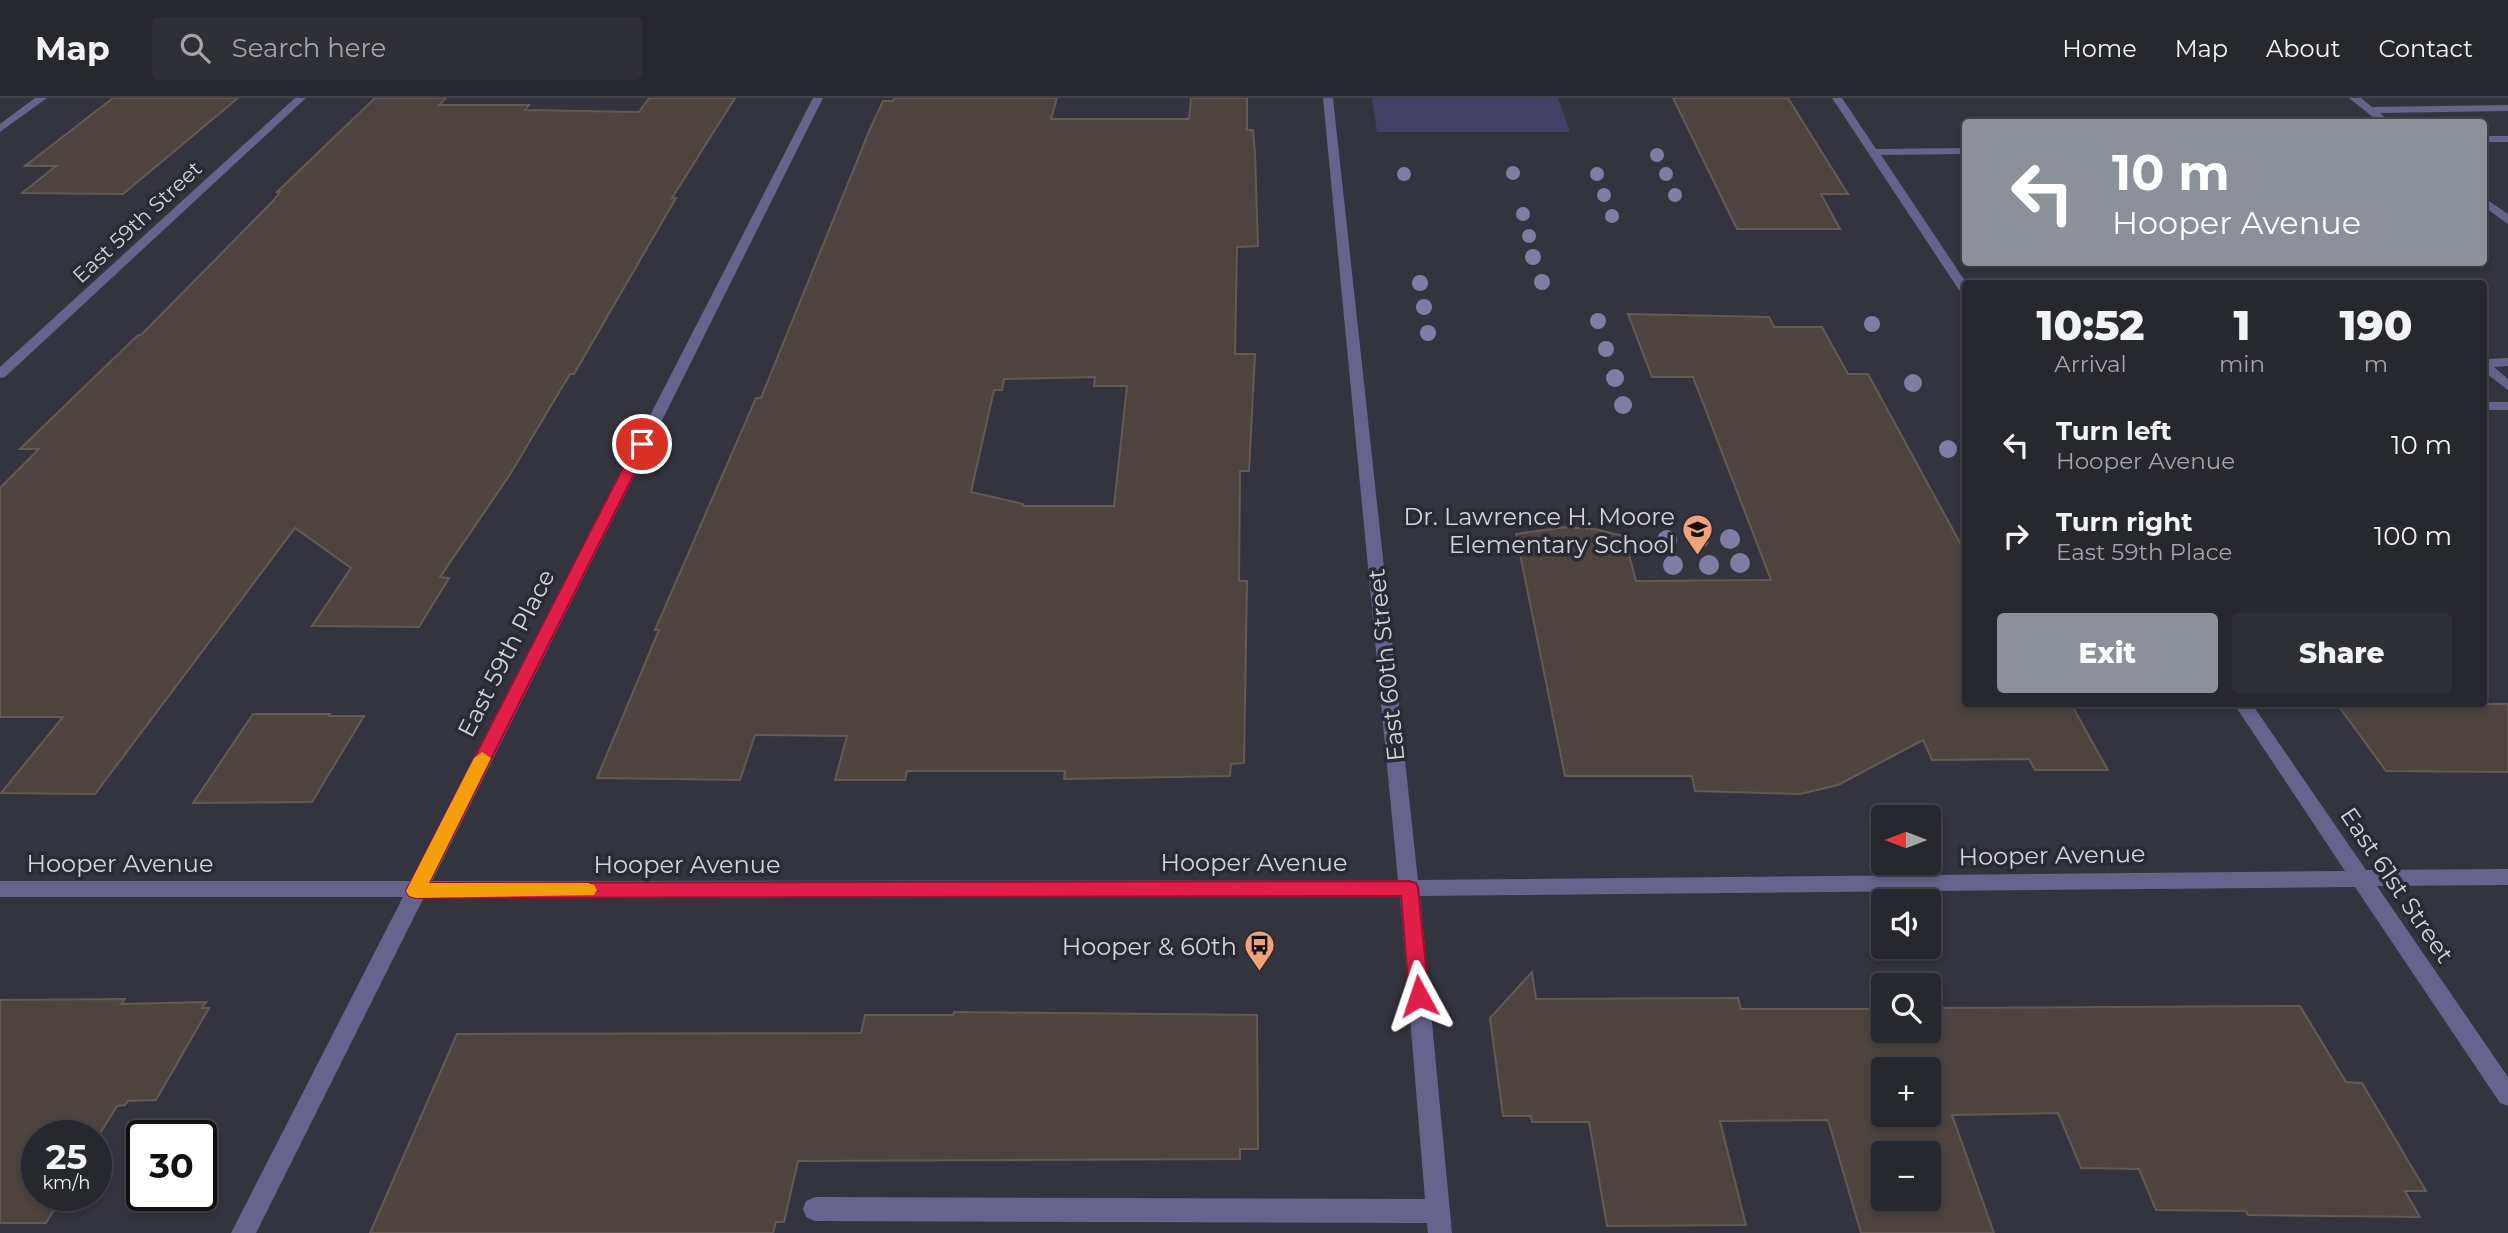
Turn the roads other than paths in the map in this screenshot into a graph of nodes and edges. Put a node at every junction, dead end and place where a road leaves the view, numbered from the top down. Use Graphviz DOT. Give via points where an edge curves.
graph roads {
  1 [pos="43,98"];
  2 [pos="301,98"];
  3 [pos="818,98"];
  4 [pos="1328,98"];
  5 [pos="1837,98"];
  6 [pos="2354,98"];
  7 [pos="2508,108"];
  8 [pos="2368,110"];
  9 [pos="2381,119"];
  10 [pos="0,129"];
  11 [pos="2487,139"];
  12 [pos="2508,139"];
  13 [pos="1962,151"];
  14 [pos="1872,152"];
  15 [pos="2487,203"];
  16 [pos="2508,220"];
  17 [pos="1962,286"];
  18 [pos="2508,362"];
  19 [pos="2487,363"];
  20 [pos="2487,367"];
  21 [pos="0,374"];
  22 [pos="2508,386"];
  23 [pos="2487,406"];
  24 [pos="2508,406"];
  25 [pos="2245,707"];
  26 [pos="2508,877"];
  27 [pos="2360,878"];
  28 [pos="1409,888"];
  29 [pos="0,889"];
  30 [pos="416,891"];
  31 [pos="2508,1096"];
  32 [pos="815,1209"];
  33 [pos="1439,1222"];
  34 [pos="243,1233"];
  1 -- 10 [label="street"];
  2 -- 21 [label="street, East 59th Street"];
  3 -- 30 [label="street, East 59th Place"];
  4 -- 28 [label="street, East 60th Street"];
  5 -- 14 [label="street"];
  6 -- 8 [label="street"];
  7 -- 8 [label="street"];
  8 -- 9 [label="street"];
  11 -- 12 [label="street"];
  13 -- 14 [label="street"];
  14 -- 17 [label="street"];
  15 -- 16 [label="street"];
  18 -- 19 [label="street"];
  20 -- 22 [label="street"];
  23 -- 24 [label="street"];
  25 -- 27 [label="street, East 61st Street"];
  26 -- 27 [label="street, Hooper Avenue"];
  27 -- 28 [label="street, Hooper Avenue"];
  27 -- 31 [label="street, East 61st Street"];
  28 -- 30 [label="street, Hooper Avenue"];
  28 -- 33 [label="street, East 60th Street"];
  29 -- 30 [label="street, Hooper Avenue"];
  30 -- 34 [label="street, East 59th Place"];
  32 -- 33 [label="street"];
}
